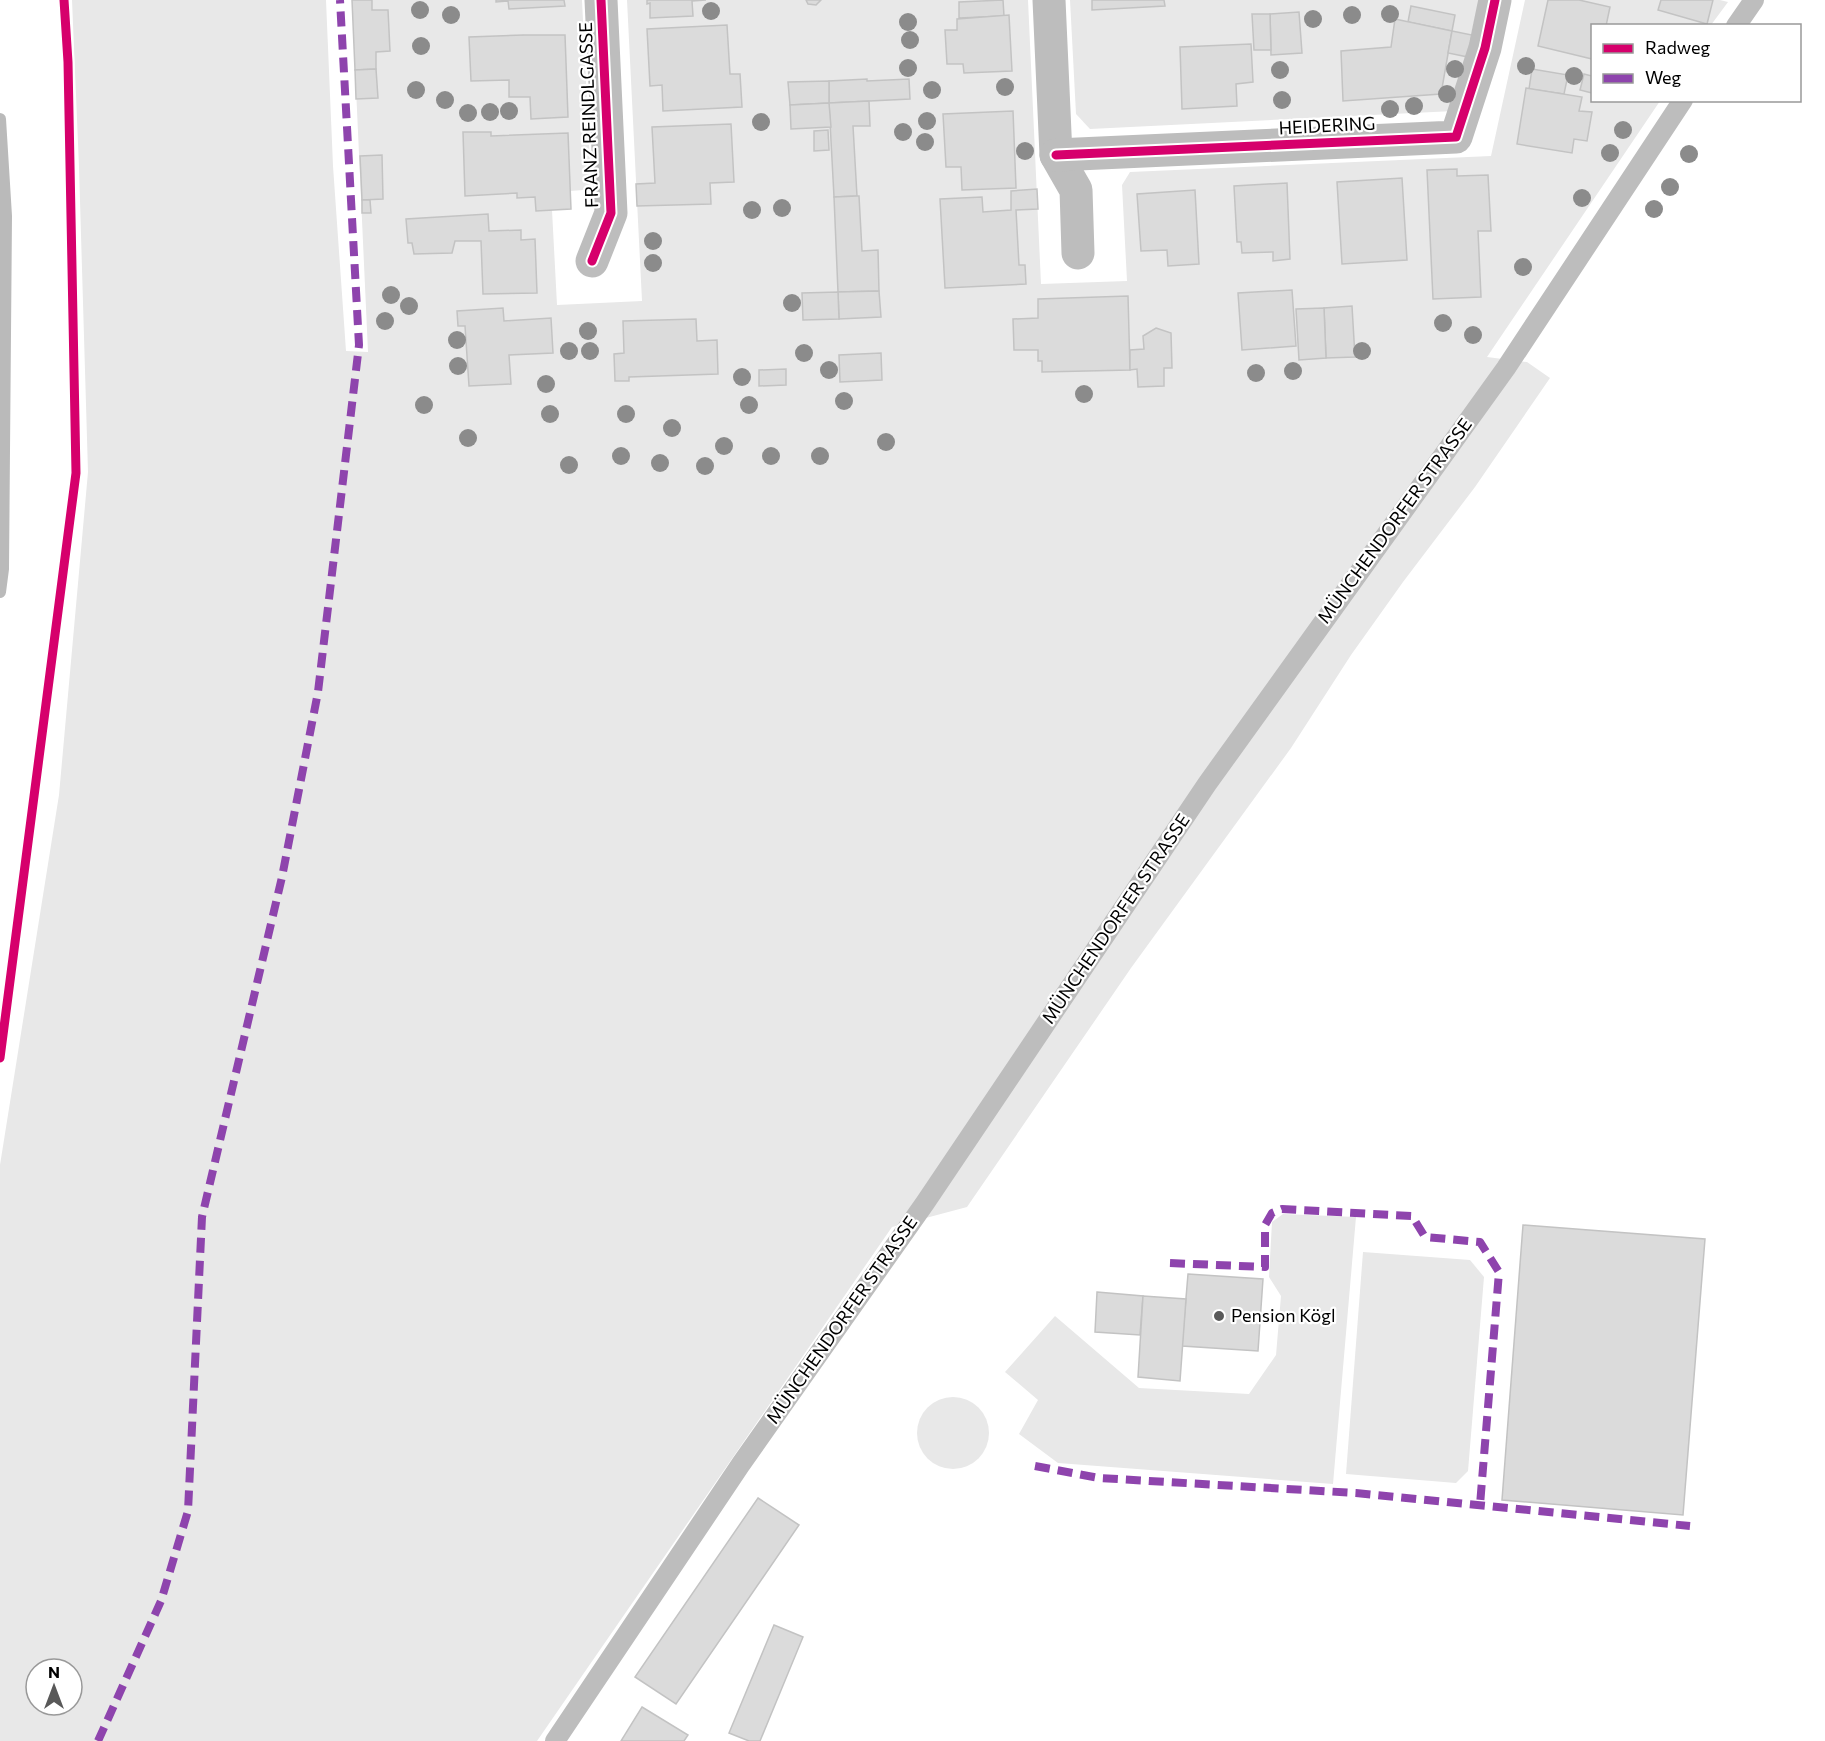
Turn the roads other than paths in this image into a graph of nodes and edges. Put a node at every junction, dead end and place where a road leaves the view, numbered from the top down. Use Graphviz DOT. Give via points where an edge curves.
graph roads {
  1 [pos="600,0"];
  2 [pos="1049,0"];
  3 [pos="1495,0"];
  4 [pos="1754,0"];
  5 [pos="1737,24"];
  6 [pos="1682,102"];
  7 [pos="1056,155"];
  8 [pos="1078,253"];
  9 [pos="592,261"];
  10 [pos="555,1741"];
  1 -- 9 [label="street, FRANZ REINDLGASSE" via="611,213"];
  2 -- 7 [label="street"];
  3 -- 7 [label="street, HEIDERING" via="1485,48 1456,137"];
  4 -- 5 [label="lane"];
  6 -- 10 [label="lane, MÜNCHENDORFER STRASSE" via="1506,368 1207,784"];
  7 -- 8 [label="street" via="1076,190"];
}
